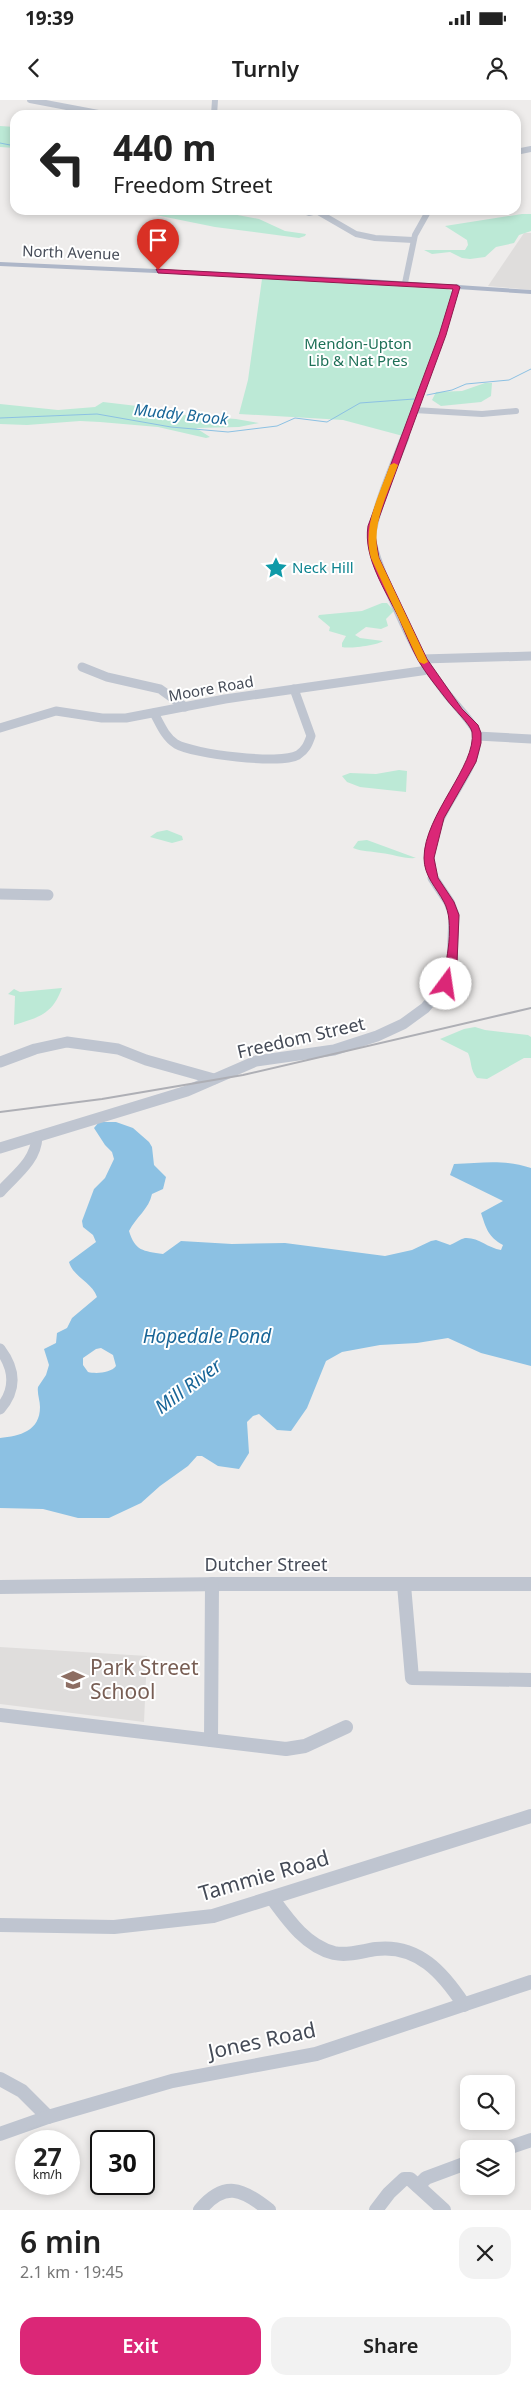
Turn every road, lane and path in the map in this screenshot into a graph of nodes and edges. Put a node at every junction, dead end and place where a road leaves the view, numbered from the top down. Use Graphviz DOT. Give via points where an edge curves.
graph roads {
  1 [pos="30,100"];
  2 [pos="83,110"];
  3 [pos="325,215"];
  4 [pos="425,215"];
  5 [pos="413,240"];
  6 [pos="0,264"];
  7 [pos="405,283"];
  8 [pos="457,287"];
  9 [pos="531,292"];
  10 [pos="414,410"];
  11 [pos="516,411"];
  12 [pos="531,656"];
  13 [pos="422,659"];
  14 [pos="82,667"];
  15 [pos="428,670"];
  16 [pos="294,689"];
  17 [pos="185,707"];
  18 [pos="154,713"];
  19 [pos="0,728"];
  20 [pos="477,736"];
  21 [pos="531,739"];
  22 [pos="0,894"];
  23 [pos="48,895"];
  24 [pos="0,1062"];
  25 [pos="214,1079"];
  26 [pos="37,1137"];
  27 [pos="0,1148"];
  28 [pos="0,1192"];
  29 [pos="0,1349"];
  30 [pos="0,1409"];
  31 [pos="212,1584"];
  32 [pos="531,1584"];
  33 [pos="404,1585"];
  34 [pos="0,1587"];
  35 [pos="531,1680"];
  36 [pos="0,1715"];
  37 [pos="346,1727"];
  38 [pos="211,1740"];
  39 [pos="531,1816"];
  40 [pos="272,1898"];
  41 [pos="0,1925"];
  42 [pos="531,1982"];
  43 [pos="464,2005"];
  44 [pos="0,2079"];
  45 [pos="48,2117"];
  46 [pos="0,2134"];
  47 [pos="531,2140"];
  48 [pos="515,2146"];
  49 [pos="460,2165"];
  50 [pos="418,2186"];
  51 [pos="200,2210"];
  52 [pos="269,2210"];
  53 [pos="376,2210"];
  54 [pos="444,2210"];
  1 -- 2 [label="street"];
  3 -- 5 [label="street" via="356,234"];
  4 -- 5 [label="street"];
  5 -- 7 [label="street"];
  6 -- 7 [label="main road, North Avenue"];
  7 -- 8 [label="main road, North Avenue"];
  8 -- 9 [label="main road, North Avenue"];
  8 -- 10 [label="street"];
  10 -- 11 [label="street" via="482,414"];
  10 -- 13 [label="street" via="370,535 375,558"];
  12 -- 13 [label="street"];
  13 -- 15 [label="street"];
  14 -- 17 [label="street" via="104,676 164,689"];
  15 -- 16 [label="street, Moore Road"];
  15 -- 20 [label="street" via="475,727"];
  16 -- 17 [label="street, Moore Road"];
  16 -- 18 [label="street" via="311,736 296,755 278,761 179,746 165,733"];
  17 -- 18 [label="street, Moore Road"];
  18 -- 19 [label="street, Moore Road" via="110,719 56,711"];
  20 -- 21 [label="street"];
  20 -- 25 [label="street, Freedom Street" via="471,762 439,818 429,858 433,878 453,909 455,925 452,963 446,984 437,996 411,1019 378,1036 334,1050 256,1062"];
  22 -- 23 [label="street"];
  24 -- 25 [label="street" via="67,1042 118,1049"];
  25 -- 26 [label="street, Freedom Street" via="187,1091"];
  26 -- 27 [label="street, Freedom Street"];
  26 -- 28 [label="street" via="34,1154"];
  29 -- 30 [label="street" via="11,1366 14,1381 10,1398"];
  31 -- 33 [label="street, Dutcher Street"];
  31 -- 34 [label="street, Dutcher Street"];
  31 -- 38 [label="street"];
  32 -- 33 [label="street, Dutcher Street"];
  33 -- 35 [label="street" via="412,1678"];
  36 -- 38 [label="street"];
  37 -- 38 [label="street" via="312,1744 292,1749"];
  39 -- 40 [label="street, Tammie Road"];
  40 -- 41 [label="street, Tammie Road" via="213,1916 133,1926"];
  40 -- 43 [label="street" via="304,1936 325,1949 348,1954 388,1948 406,1950 422,1957 442,1974"];
  42 -- 43 [label="street, Jones Road"];
  43 -- 45 [label="street, Jones Road" via="316,2054 172,2081"];
  44 -- 45 [label="street" via="22,2091"];
  45 -- 46 [label="street, Jones Road"];
  47 -- 48 [label="street"];
  49 -- 50 [label="street" via="426,2178"];
  50 -- 53 [label="street" via="410,2179 404,2179"];
  50 -- 54 [label="street"];
  51 -- 52 [label="street" via="211,2197 230,2189 246,2193"];
}
